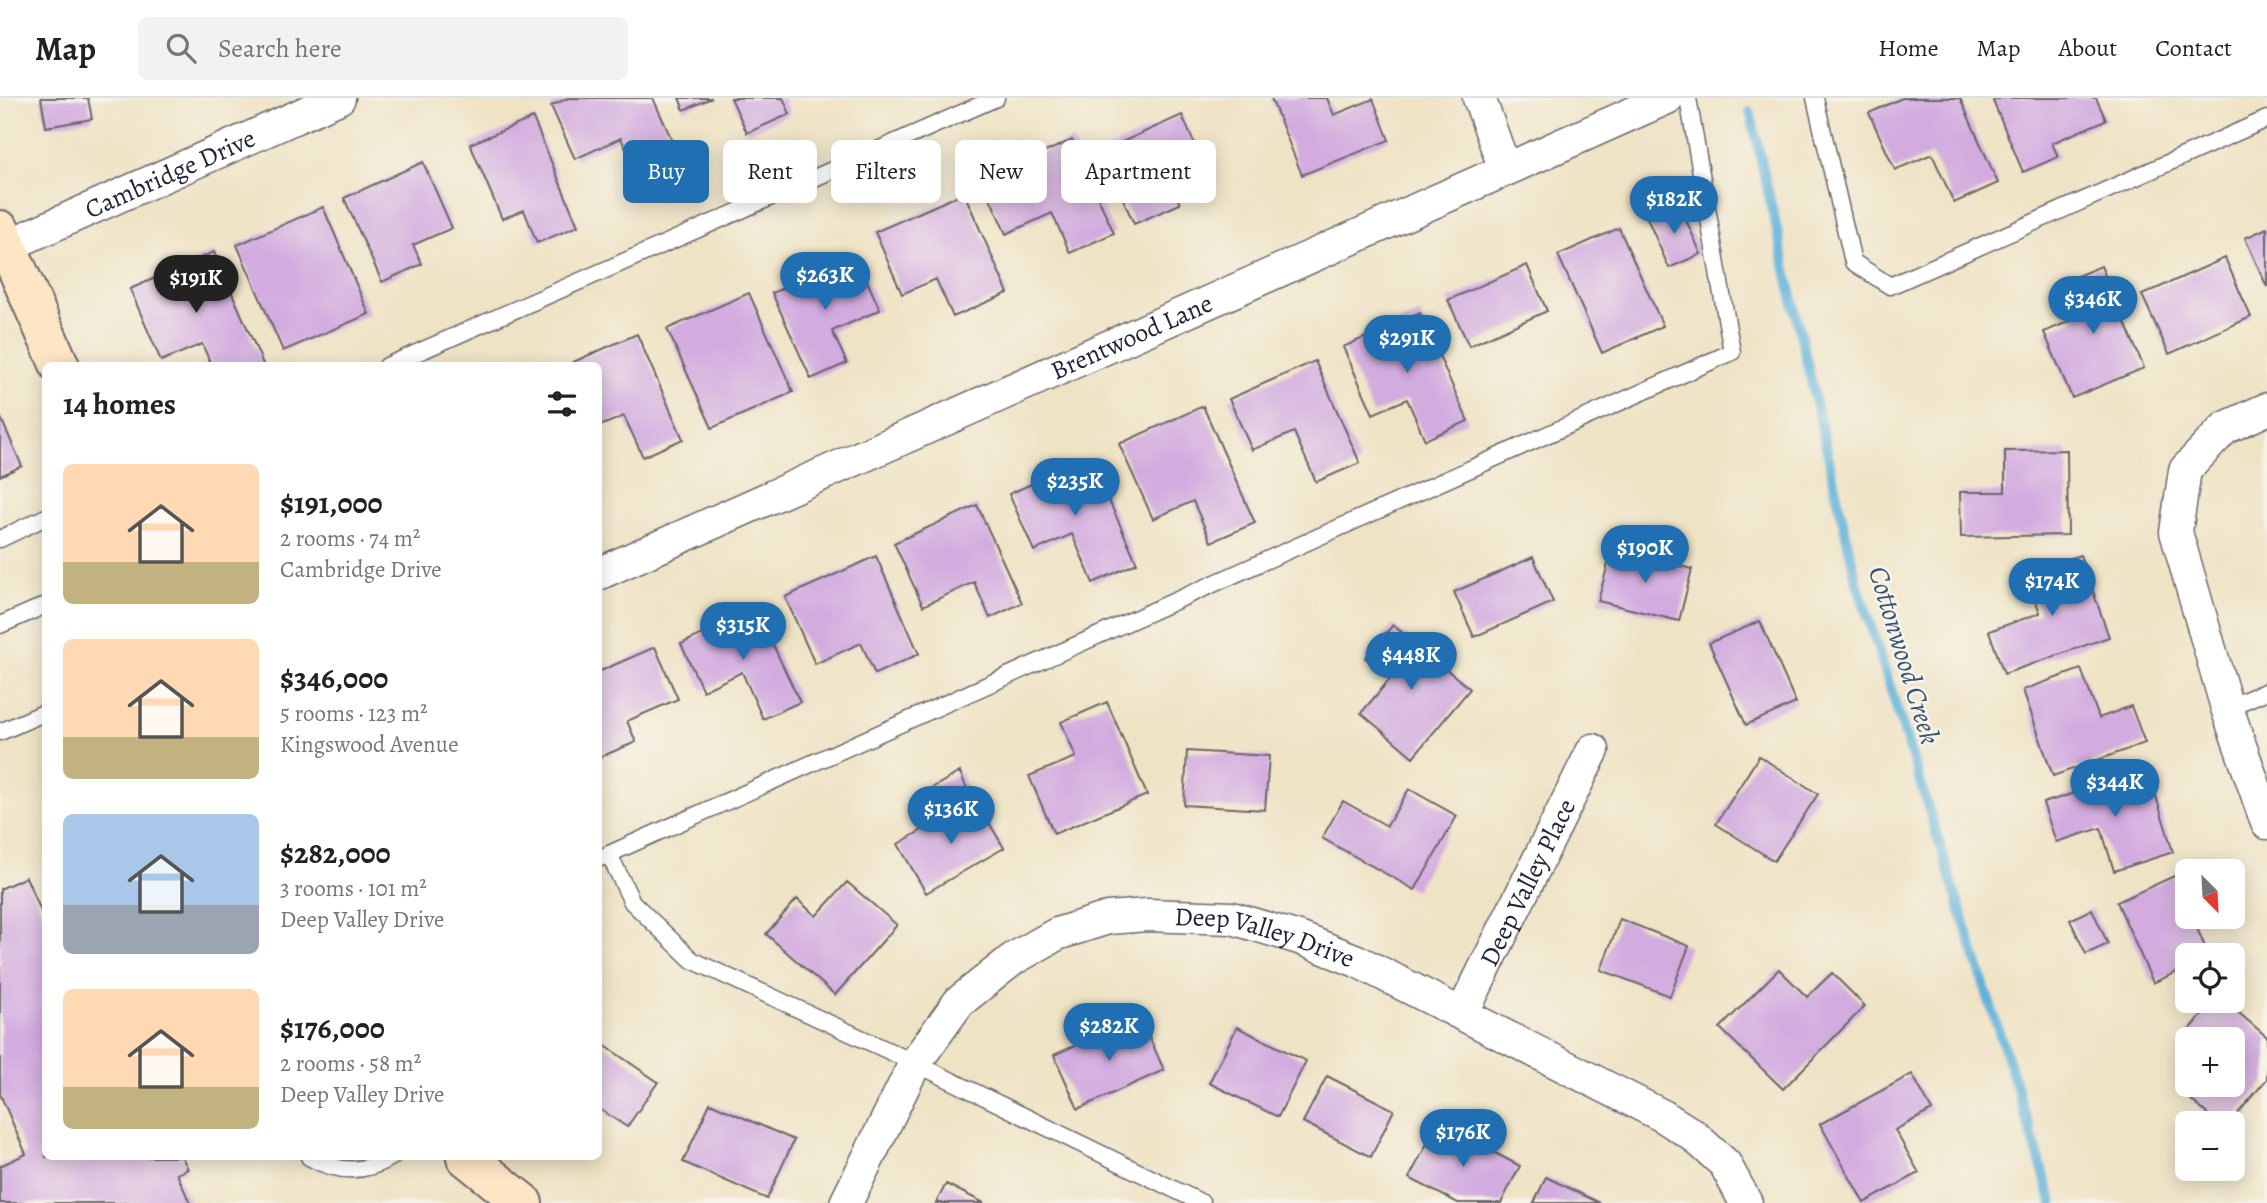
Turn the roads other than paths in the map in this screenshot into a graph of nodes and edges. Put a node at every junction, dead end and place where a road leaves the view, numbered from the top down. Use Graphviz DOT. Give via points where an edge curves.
graph roads {
  1 [pos="339,98"];
  2 [pos="996,98"];
  3 [pos="1479,98"];
  4 [pos="1667,98"];
  5 [pos="1688,98"];
  6 [pos="1815,98"];
  7 [pos="2267,120"];
  8 [pos="1505,169"];
  9 [pos="2,242"];
  10 [pos="58,362"];
  11 [pos="396,362"];
  12 [pos="2267,409"];
  13 [pos="42,519"];
  14 [pos="0,539"];
  15 [pos="602,573"];
  16 [pos="42,607"];
  17 [pos="0,625"];
  18 [pos="2267,691"];
  19 [pos="2227,708"];
  20 [pos="42,714"];
  21 [pos="0,732"];
  22 [pos="1593,750"];
  23 [pos="2267,822"];
  24 [pos="604,857"];
  25 [pos="1462,1014"];
  26 [pos="915,1063"];
  27 [pos="314,1160"];
  28 [pos="387,1160"];
  29 [pos="470,1160"];
  30 [pos="523,1203"];
  31 [pos="846,1203"];
  32 [pos="1202,1203"];
  33 [pos="1746,1203"];
  1 -- 9 [label="street, Cambridge Drive"];
  2 -- 11 [label="lane"];
  3 -- 8 [label="street"];
  4 -- 8 [label="street, Brentwood Lane"];
  5 -- 24 [label="lane" via="1732,352"];
  6 -- 7 [label="lane" via="1853,262 1890,286"];
  8 -- 15 [label="street, Brentwood Lane"];
  9 -- 10 [label="street"];
  12 -- 19 [label="street" via="2225,428 2185,470 2176,532"];
  13 -- 14 [label="lane"];
  16 -- 17 [label="lane"];
  18 -- 19 [label="lane"];
  19 -- 23 [label="street"];
  20 -- 21 [label="lane"];
  22 -- 25 [label="street, Deep Valley Place"];
  24 -- 26 [label="lane" via="632,902 692,960"];
  25 -- 26 [label="street, Deep Valley Drive" via="1357,961 1233,918 1108,918 1057,934 1013,959 960,1002"];
  25 -- 33 [label="street, Deep Valley Drive" via="1693,1135 1725,1164"];
  26 -- 31 [label="street, Deep Valley Drive"];
  26 -- 32 [label="lane"];
  27 -- 28 [label="lane" via="348,1170 373,1168"];
  29 -- 30 [label="street"];
}
